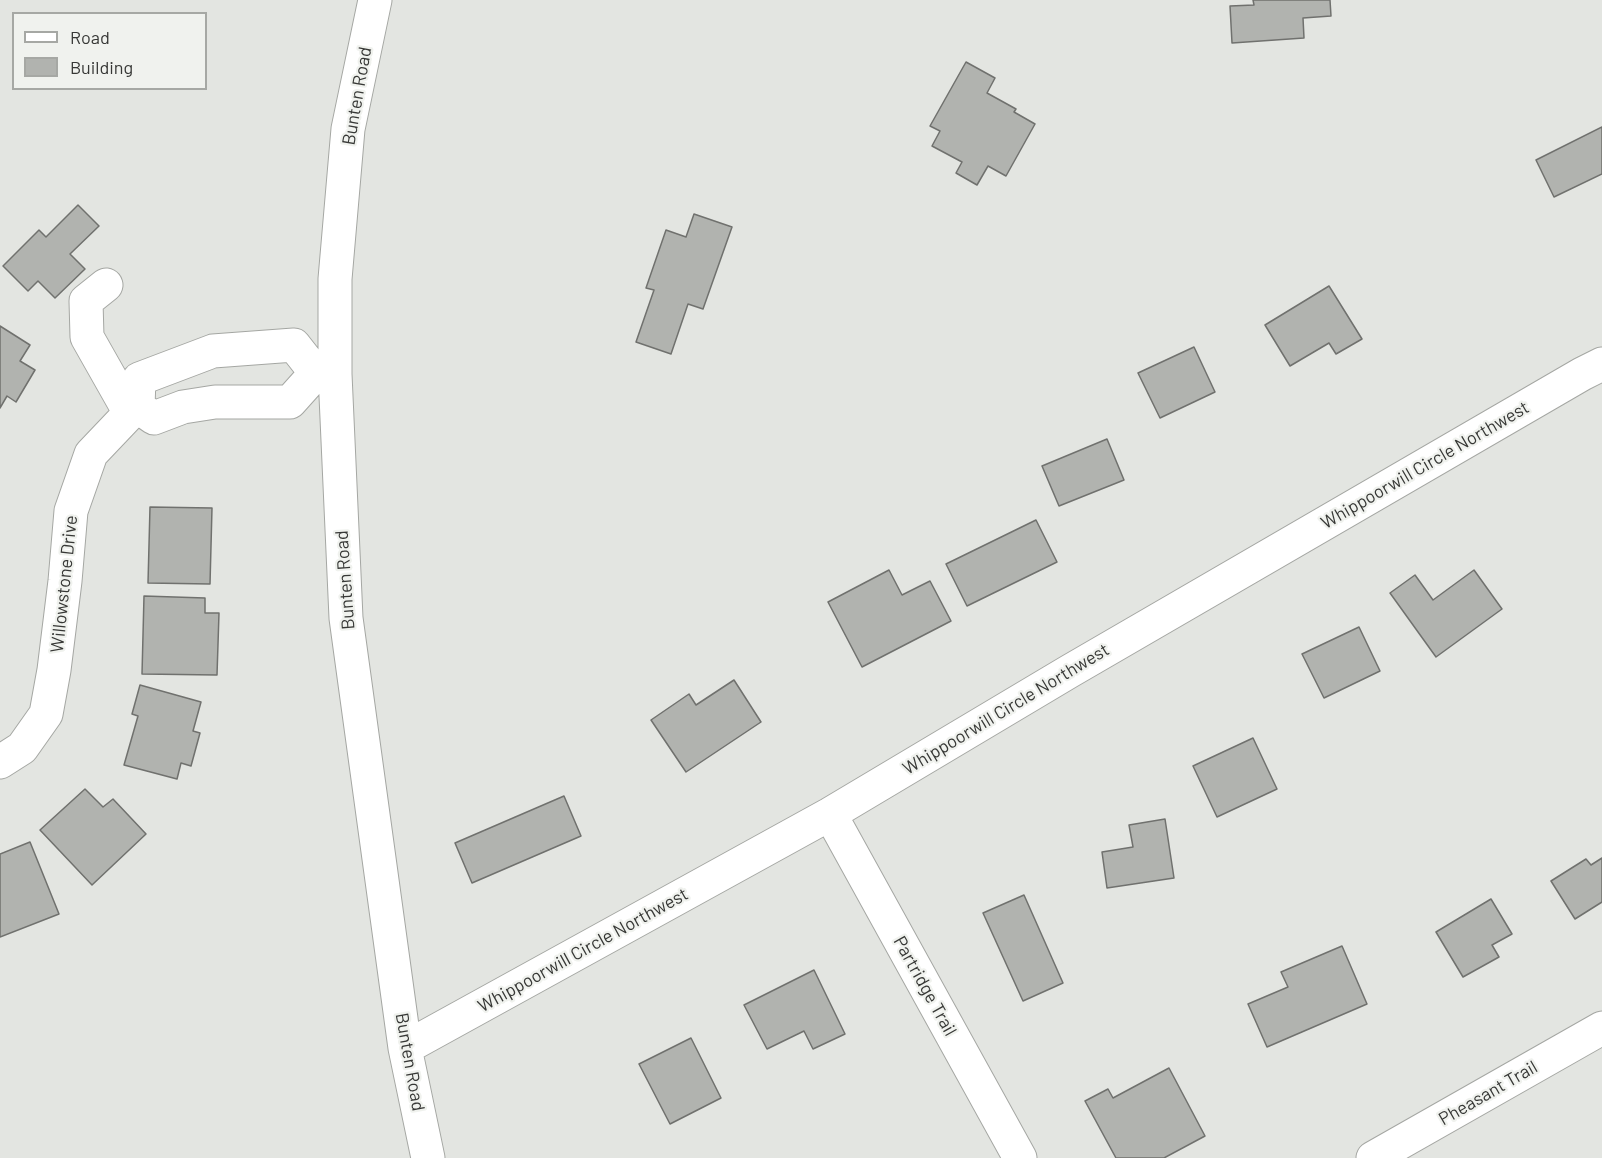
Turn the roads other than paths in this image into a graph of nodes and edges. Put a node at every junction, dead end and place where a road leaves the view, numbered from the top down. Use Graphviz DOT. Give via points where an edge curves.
graph roads {
  1 [pos="375,0"];
  2 [pos="106,285"];
  3 [pos="189,360"];
  4 [pos="1602,364"];
  5 [pos="325,374"];
  6 [pos="201,404"];
  7 [pos="134,410"];
  8 [pos="0,762"];
  9 [pos="830,814"];
  10 [pos="1602,1028"];
  11 [pos="405,1047"];
  12 [pos="428,1158"];
  13 [pos="1020,1158"];
  14 [pos="1373,1158"];
  1 -- 5 [label="street, Bunten Road" via="348,129"];
  2 -- 7 [label="street" via="86,301 87,337"];
  3 -- 5 [label="street" via="213,351 294,345"];
  3 -- 6 [label="street"];
  3 -- 7 [label="street" via="140,379"];
  4 -- 9 [label="street, Whippoorwill Circle Northwest"];
  5 -- 6 [label="street" via="290,402"];
  5 -- 11 [label="street, Bunten Road" via="346,618"];
  6 -- 7 [label="street" via="154,418"];
  7 -- 8 [label="street, Willowstone Drive" via="91,454 71,511 46,714 22,748"];
  9 -- 11 [label="street, Whippoorwill Circle Northwest"];
  9 -- 13 [label="street, Partridge Trail"];
  10 -- 14 [label="street, Pheasant Trail"];
  11 -- 12 [label="street, Bunten Road"];
}
